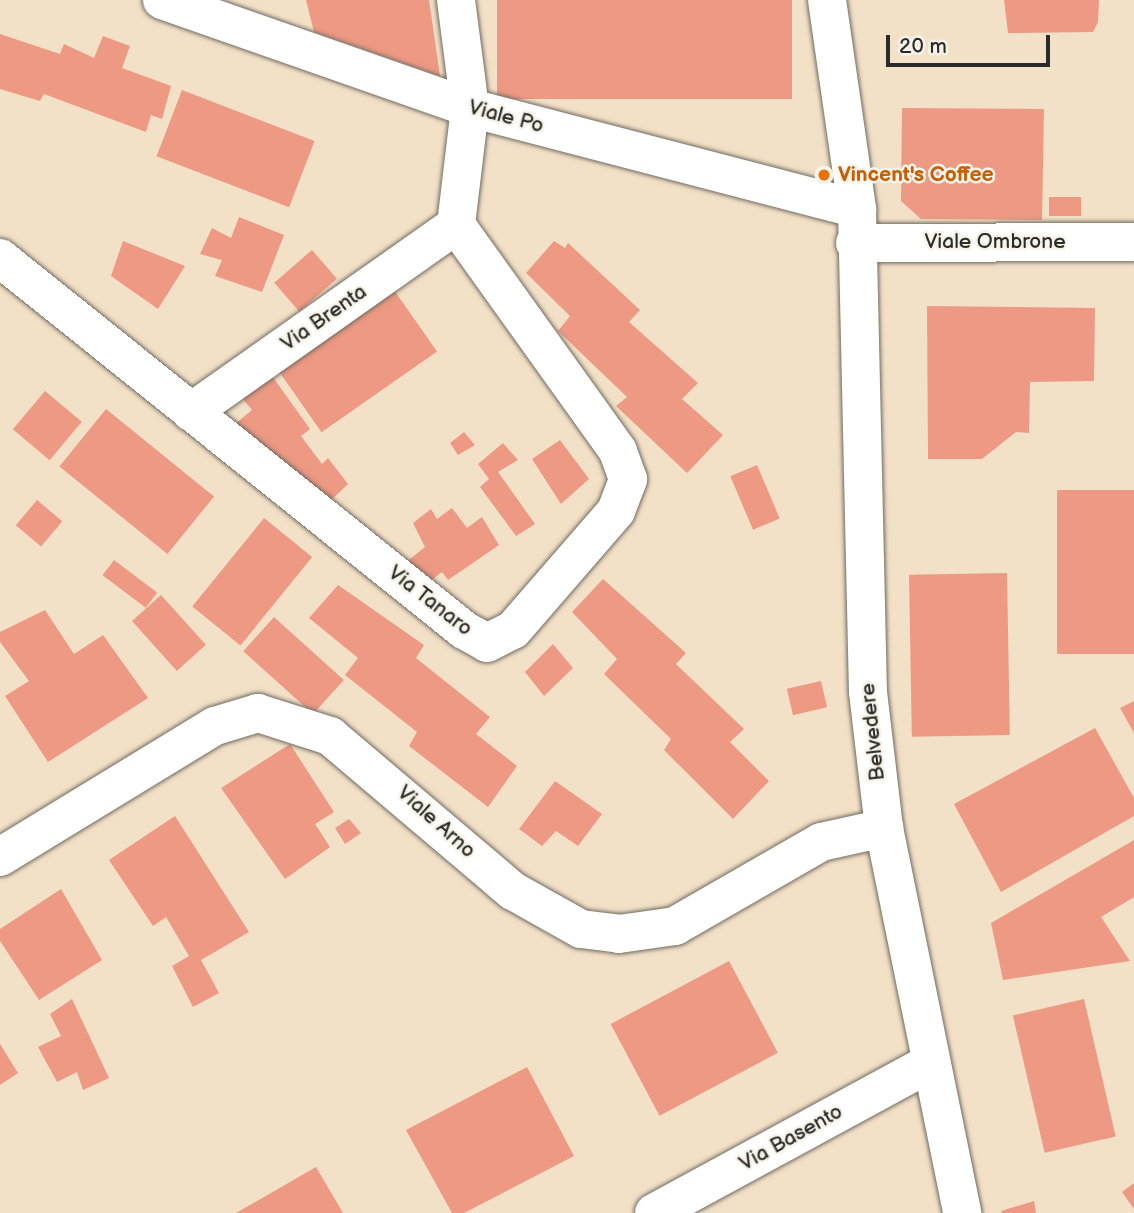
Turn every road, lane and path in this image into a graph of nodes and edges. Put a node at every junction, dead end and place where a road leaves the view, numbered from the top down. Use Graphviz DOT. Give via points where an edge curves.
graph roads {
  1 [pos="162,0"];
  2 [pos="456,0"];
  3 [pos="827,0"];
  4 [pos="470,108"];
  5 [pos="456,225"];
  6 [pos="856,226"];
  7 [pos="1134,242"];
  8 [pos="7,275"];
  9 [pos="191,412"];
  10 [pos="884,828"];
  11 [pos="0,857"];
  12 [pos="928,1064"];
  13 [pos="654,1213"];
  14 [pos="962,1213"];
  1 -- 4 [label="street, Viale Po"];
  2 -- 4 [label="street"];
  3 -- 6 [label="street, Belvedere"];
  4 -- 5 [label="street"];
  4 -- 6 [label="street, Viale Po"];
  5 -- 9 [label="street, Via Brenta"];
  5 -- 9 [label="street, Via Tanaro" via="618,452 628,479 616,511 513,630 487,643 464,630"];
  6 -- 7 [label="street, Viale Ombrone"];
  6 -- 10 [label="street, Belvedere" via="868,692"];
  8 -- 9 [label="street, Via Tanaro"];
  10 -- 11 [label="street, Viale Arno" via="821,842 675,926 619,934 581,929 513,891 422,807 330,736 258,713 215,726"];
  10 -- 12 [label="street, Belvedere"];
  12 -- 13 [label="street, Via Basento"];
  12 -- 14 [label="street, Belvedere"];
}
